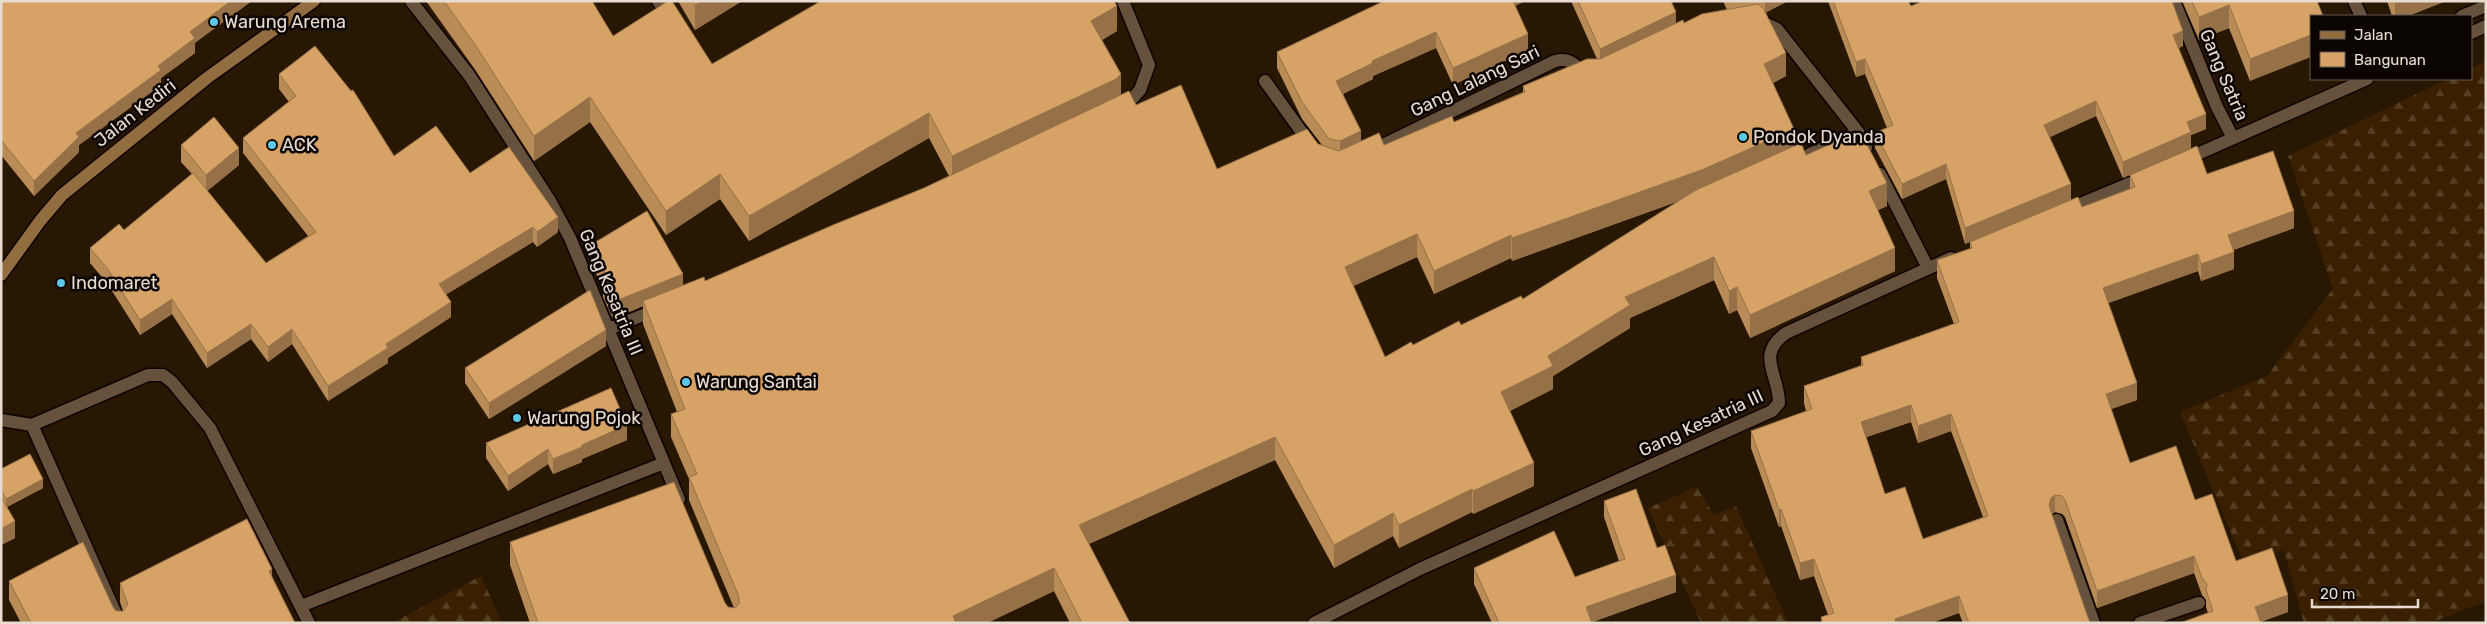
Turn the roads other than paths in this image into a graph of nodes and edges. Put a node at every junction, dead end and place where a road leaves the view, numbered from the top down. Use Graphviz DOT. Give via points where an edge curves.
graph roads {
  1 [pos="314,1"];
  2 [pos="411,1"];
  3 [pos="1123,1"];
  4 [pos="2174,1"];
  5 [pos="2354,1"];
  6 [pos="2486,6"];
  7 [pos="2361,15"];
  8 [pos="2464,15"];
  9 [pos="1749,21"];
  10 [pos="2486,26"];
  11 [pos="2472,33"];
  12 [pos="1597,75"];
  13 [pos="2365,80"];
  14 [pos="1265,81"];
  15 [pos="1112,115"];
  16 [pos="1858,132"];
  17 [pos="2232,138"];
  18 [pos="1368,153"];
  19 [pos="1321,159"];
  20 [pos="1795,160"];
  21 [pos="2172,165"];
  22 [pos="2154,172"];
  23 [pos="2057,214"];
  24 [pos="1962,254"];
  25 [pos="1928,268"];
  26 [pos="1,275"];
  27 [pos="673,303"];
  28 [pos="609,329"];
  29 [pos="1,420"];
  30 [pos="32,425"];
  31 [pos="664,463"];
  32 [pos="683,507"];
  33 [pos="2057,520"];
  34 [pos="2199,603"];
  35 [pos="301,606"];
  36 [pos="120,623"];
  37 [pos="309,623"];
  38 [pos="1314,623"];
  39 [pos="2094,623"];
  40 [pos="2140,623"];
  1 -- 26 [label="main road, Jalan Kediri" via="207,78 62,195"];
  2 -- 28 [label="street, Gang Kesatria III" via="468,74 550,201 570,238"];
  3 -- 15 [label="street" via="1149,65 1140,90 1121,111"];
  4 -- 17 [label="street, Gang Satria"];
  5 -- 7 [label="street"];
  6 -- 8 [label="street"];
  9 -- 16 [label="street" via="1759,20 1777,29"];
  10 -- 11 [label="street"];
  12 -- 18 [label="street, Gang Lalang Sari" via="1586,75 1571,61 1563,59"];
  13 -- 17 [label="street, Gang Satria"];
  14 -- 19 [label="street"];
  16 -- 20 [label="street"];
  16 -- 25 [label="street"];
  17 -- 21 [label="street"];
  22 -- 23 [label="street"];
  24 -- 25 [label="street, Gang Kesatria III"];
  25 -- 38 [label="street, Gang Kesatria III" via="1786,333 1775,342 1769,357 1779,404 1772,411 1420,569"];
  27 -- 28 [label="street"];
  28 -- 31 [label="street, Gang Kesatria III"];
  29 -- 30 [label="street"];
  30 -- 35 [label="street" via="148,375 163,375 210,428"];
  30 -- 36 [label="street"];
  31 -- 32 [label="street, Gang Kesatria III"];
  31 -- 35 [label="street"];
  33 -- 39 [label="street"];
  34 -- 40 [label="street"];
  35 -- 37 [label="street"];
}
